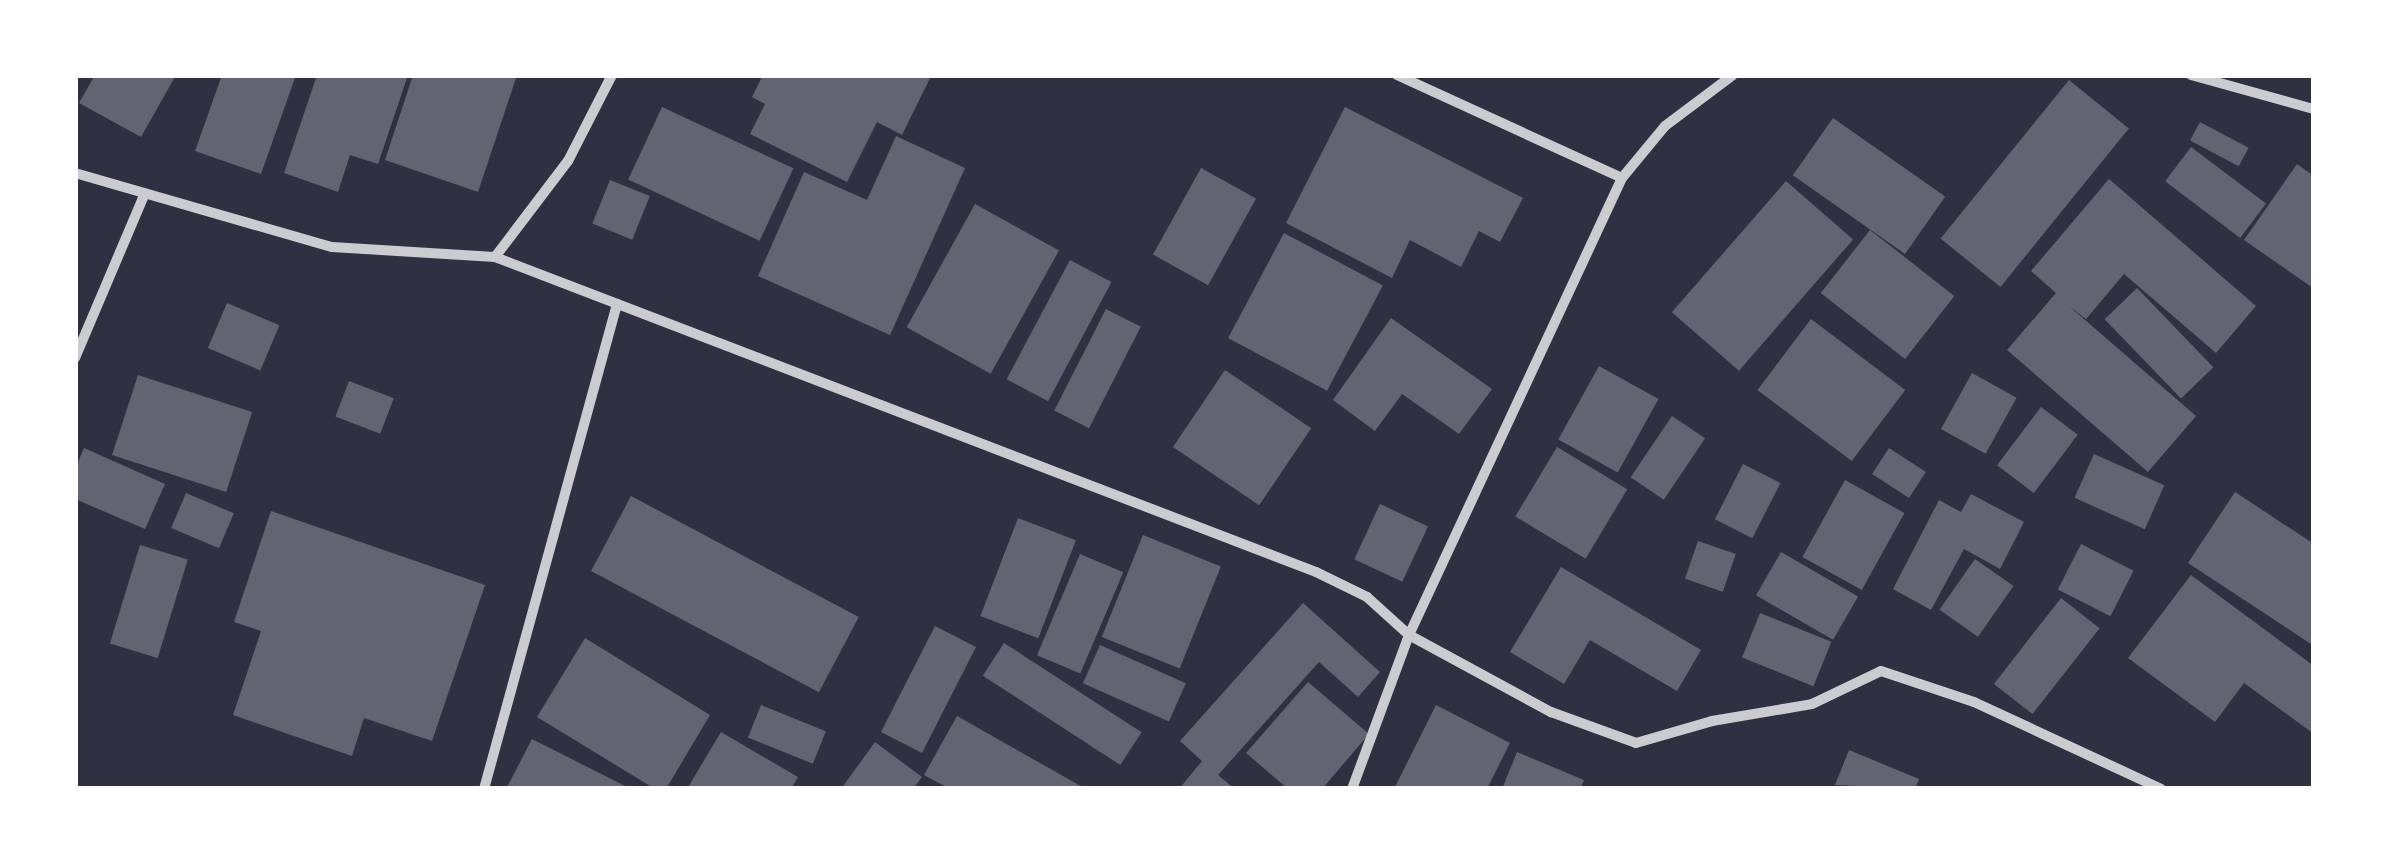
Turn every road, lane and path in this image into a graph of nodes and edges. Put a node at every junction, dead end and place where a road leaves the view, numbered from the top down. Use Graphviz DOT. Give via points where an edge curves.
graph roads {
  1 [pos="612,75"];
  2 [pos="1398,75"];
  3 [pos="1734,75"];
  4 [pos="2191,75"];
  5 [pos="2314,108"];
  6 [pos="75,174"];
  7 [pos="1622,178"];
  8 [pos="145,193"];
  9 [pos="496,258"];
  10 [pos="617,304"];
  11 [pos="75,358"];
  12 [pos="1409,635"];
  13 [pos="484,789"];
  14 [pos="1352,789"];
  15 [pos="2161,789"];
  1 -- 9 [label="street" via="568,160"];
  2 -- 7 [label="street"];
  3 -- 7 [label="street" via="1665,126"];
  4 -- 5 [label="street"];
  6 -- 8 [label="street"];
  7 -- 12 [label="street"];
  8 -- 9 [label="street" via="332,247"];
  8 -- 11 [label="street"];
  9 -- 10 [label="street"];
  10 -- 12 [label="street" via="1316,572 1367,598"];
  10 -- 13 [label="street"];
  12 -- 14 [label="street"];
  12 -- 15 [label="street" via="1551,712 1636,743 1812,704 1882,671 1974,702"];
}
